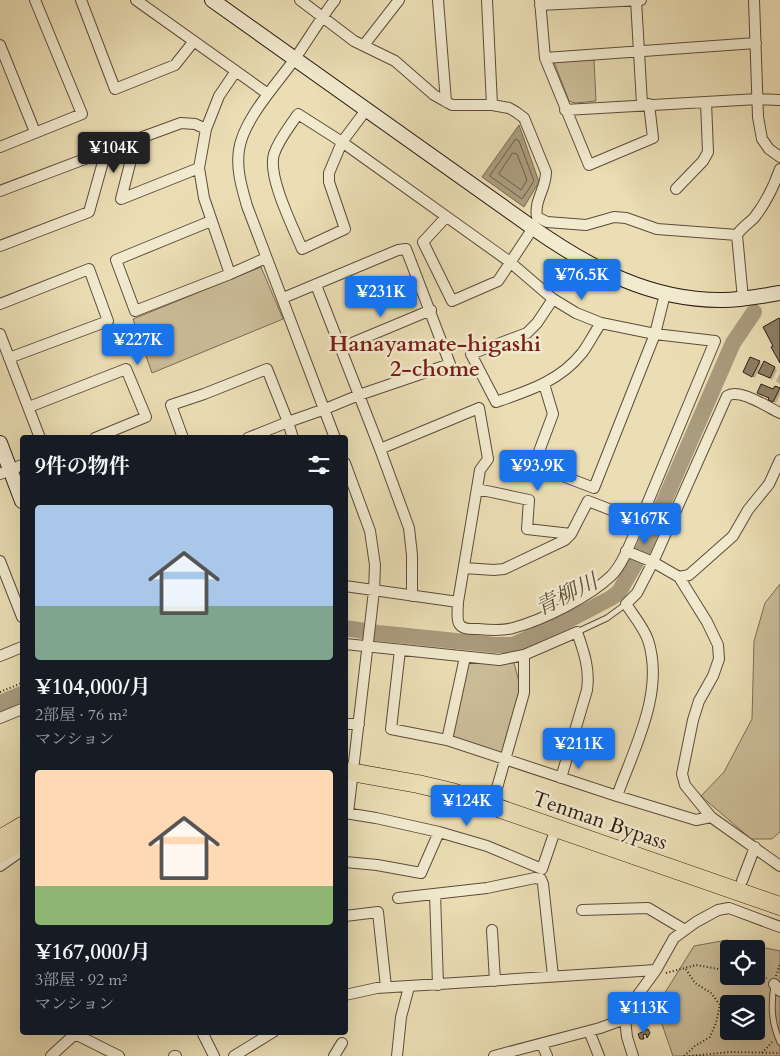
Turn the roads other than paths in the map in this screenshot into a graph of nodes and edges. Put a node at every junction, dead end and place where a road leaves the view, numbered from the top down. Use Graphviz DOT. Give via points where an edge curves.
graph roads {
  1 [pos="35,0"];
  2 [pos="81,0"];
  3 [pos="136,0"];
  4 [pos="212,0"];
  5 [pos="300,0"];
  6 [pos="334,0"];
  7 [pos="399,0"];
  8 [pos="438,0"];
  9 [pos="487,0"];
  10 [pos="636,0"];
  11 [pos="641,0"];
  12 [pos="754,0"];
  13 [pos="540,3"];
  14 [pos="321,17"];
  15 [pos="194,41"];
  16 [pos="756,43"];
  17 [pos="0,45"];
  18 [pos="364,45"];
  19 [pos="639,52"];
  20 [pos="545,58"];
  21 [pos="294,59"];
  22 [pos="236,71"];
  23 [pos="268,94"];
  24 [pos="758,99"];
  25 [pos="780,100"];
  26 [pos="446,102"];
  27 [pos="706,102"];
  28 [pos="645,104"];
  29 [pos="492,105"];
  30 [pos="366,110"];
  31 [pos="565,110"];
  32 [pos="206,129"];
  33 [pos="35,132"];
  34 [pos="342,142"];
  35 [pos="0,147"];
  36 [pos="780,157"];
  37 [pos="199,168"];
  38 [pos="780,169"];
  39 [pos="676,189"];
  40 [pos="0,191"];
  41 [pos="446,217"];
  42 [pos="211,221"];
  43 [pos="533,228"];
  44 [pos="737,235"];
  45 [pos="0,246"];
  46 [pos="266,258"];
  47 [pos="510,262"];
  48 [pos="230,274"];
  49 [pos="316,285"];
  50 [pos="780,293"];
  51 [pos="665,294"];
  52 [pos="283,298"];
  53 [pos="552,299"];
  54 [pos="743,299"];
  55 [pos="0,304"];
  56 [pos="431,310"];
  57 [pos="601,323"];
  58 [pos="0,334"];
  59 [pos="654,334"];
  60 [pos="340,348"];
  61 [pos="9,358"];
  62 [pos="544,384"];
  63 [pos="359,395"];
  64 [pos="29,407"];
  65 [pos="325,409"];
  66 [pos="780,413"];
  67 [pos="288,422"];
  68 [pos="39,435"];
  69 [pos="102,435"];
  70 [pos="182,435"];
  71 [pos="256,435"];
  72 [pos="292,435"];
  73 [pos="335,435"];
  74 [pos="0,443"];
  75 [pos="380,448"];
  76 [pos="780,460"];
  77 [pos="11,469"];
  78 [pos="348,471"];
  79 [pos="477,489"];
  80 [pos="20,495"];
  81 [pos="640,521"];
  82 [pos="571,534"];
  83 [pos="626,551"];
  84 [pos="0,561"];
  85 [pos="653,562"];
  86 [pos="464,568"];
  87 [pos="678,577"];
  88 [pos="348,587"];
  89 [pos="374,591"];
  90 [pos="412,596"];
  91 [pos="458,602"];
  92 [pos="626,604"];
  93 [pos="20,612"];
  94 [pos="577,632"];
  95 [pos="348,644"];
  96 [pos="368,646"];
  97 [pos="20,648"];
  98 [pos="400,650"];
  99 [pos="0,654"];
  100 [pos="524,655"];
  101 [pos="465,657"];
  102 [pos="20,710"];
  103 [pos="0,718"];
  104 [pos="348,724"];
  105 [pos="359,724"];
  106 [pos="447,740"];
  107 [pos="505,759"];
  108 [pos="349,766"];
  109 [pos="562,778"];
  110 [pos="348,790"];
  111 [pos="495,795"];
  112 [pos="617,796"];
  113 [pos="348,813"];
  114 [pos="711,817"];
  115 [pos="556,828"];
  116 [pos="439,832"];
  117 [pos="15,837"];
  118 [pos="755,848"];
  119 [pos="0,854"];
  120 [pos="348,862"];
  121 [pos="0,866"];
  122 [pos="780,866"];
  123 [pos="742,881"];
  124 [pos="435,894"];
  125 [pos="780,894"];
  126 [pos="398,898"];
  127 [pos="780,906"];
  128 [pos="582,910"];
  129 [pos="348,916"];
  130 [pos="780,928"];
  131 [pos="492,930"];
  132 [pos="685,930"];
  133 [pos="661,971"];
  134 [pos="553,976"];
  135 [pos="495,981"];
  136 [pos="438,985"];
  137 [pos="409,987"];
  138 [pos="777,987"];
  139 [pos="386,988"];
  140 [pos="348,994"];
  141 [pos="625,1019"];
  142 [pos="589,1031"];
  143 [pos="74,1035"];
  144 [pos="77,1035"];
  145 [pos="204,1035"];
  146 [pos="254,1035"];
  147 [pos="269,1035"];
  148 [pos="779,1039"];
  149 [pos="257,1043"];
  150 [pos="342,1043"];
  151 [pos="542,1044"];
  152 [pos="51,1056"];
  153 [pos="119,1056"];
  154 [pos="214,1056"];
  155 [pos="237,1056"];
  156 [pos="334,1056"];
  157 [pos="396,1056"];
  158 [pos="494,1056"];
  159 [pos="547,1056"];
  160 [pos="599,1056"];
  161 [pos="633,1056"];
  1 -- 33 [label="street" via="82,114"];
  2 -- 15 [label="street" via="115,89 175,65"];
  3 -- 15 [label="street"];
  4 -- 21 [label="street"];
  5 -- 14 [label="street"];
  6 -- 14 [label="street"];
  7 -- 18 [label="street"];
  8 -- 26 [label="street"];
  9 -- 29 [label="street"];
  10 -- 11 [label="street"];
  10 -- 13 [label="street"];
  10 -- 19 [label="street"];
  12 -- 16 [label="street"];
  13 -- 20 [label="street"];
  14 -- 18 [label="street"];
  14 -- 21 [label="street"];
  15 -- 22 [label="street"];
  16 -- 19 [label="street"];
  16 -- 24 [label="street"];
  17 -- 33 [label="street"];
  18 -- 26 [label="street" via="395,61"];
  19 -- 20 [label="street"];
  19 -- 28 [label="street"];
  20 -- 31 [label="street"];
  21 -- 23 [label="street"];
  21 -- 30 [label="street"];
  22 -- 23 [label="street"];
  22 -- 32 [label="street" via="219,96"];
  23 -- 46 [label="street" via="244,133 238,168 247,206"];
  24 -- 25 [label="street"];
  24 -- 27 [label="street"];
  24 -- 36 [label="street" via="762,139 769,150"];
  26 -- 29 [label="street" via="452,105"];
  27 -- 28 [label="street"];
  27 -- 39 [label="street" via="708,152 703,162"];
  28 -- 31 [label="street"];
  28 -- 31 [label="street" via="653,138 589,165"];
  29 -- 44 [label="street" via="509,108 524,118 540,154 546,180 535,208 537,217 547,222 586,225 614,216 657,229"];
  30 -- 34 [label="street"];
  30 -- 43 [label="street"];
  32 -- 37 [label="street"];
  32 -- 37 [label="street" via="181,123 140,138 134,148 121,199"];
  33 -- 35 [label="street"];
  34 -- 34 [label="street" via="328,173 345,228 302,248 279,193 273,165 277,146 298,114"];
  34 -- 41 [label="street"];
  37 -- 42 [label="street"];
  38 -- 44 [label="street" via="754,218"];
  40 -- 45 [label="street" via="106,151 89,212"];
  41 -- 47 [label="street"];
  41 -- 47 [label="street" via="423,242 452,301 498,281"];
  42 -- 48 [label="street"];
  42 -- 48 [label="street" via="116,260 135,311"];
  43 -- 47 [label="street"];
  43 -- 51 [label="street" via="588,264 635,285"];
  44 -- 54 [label="street"];
  46 -- 48 [label="street"];
  46 -- 52 [label="street"];
  47 -- 53 [label="street"];
  49 -- 52 [label="street"];
  49 -- 56 [label="street" via="406,249"];
  49 -- 60 [label="street"];
  50 -- 54 [label="street"];
  51 -- 54 [label="street" via="705,300"];
  51 -- 59 [label="street"];
  52 -- 65 [label="street"];
  53 -- 57 [label="street"];
  53 -- 62 [label="street" via="527,333 471,354 496,402"];
  55 -- 61 [label="street" via="88,269 108,321"];
  56 -- 60 [label="street"];
  56 -- 63 [label="street" via="450,364"];
  57 -- 59 [label="street"];
  57 -- 62 [label="street" via="582,354"];
  58 -- 61 [label="street"];
  59 -- 62 [label="street" via="594,488 534,465 552,414"];
  59 -- 81 [label="street" via="715,341"];
  60 -- 63 [label="street"];
  61 -- 64 [label="street"];
  63 -- 65 [label="street"];
  63 -- 75 [label="street"];
  64 -- 68 [label="street"];
  64 -- 69 [label="street" via="126,369 146,418"];
  65 -- 67 [label="street"];
  65 -- 73 [label="street"];
  66 -- 85 [label="street" via="739,394 726,396"];
  67 -- 70 [label="street" via="267,369 171,405"];
  67 -- 71 [label="street"];
  67 -- 72 [label="street"];
  74 -- 77 [label="street"];
  75 -- 79 [label="street" via="479,408 488,459 480,470"];
  75 -- 90 [label="street" via="409,528"];
  76 -- 87 [label="street" via="769,484 733,536 689,575"];
  77 -- 80 [label="street"];
  78 -- 89 [label="street" via="370,530 375,565"];
  79 -- 82 [label="street" via="529,500 527,529"];
  79 -- 86 [label="street"];
  81 -- 82 [label="street" via="588,501"];
  81 -- 83 [label="street"];
  82 -- 86 [label="street" via="556,546 504,569"];
  83 -- 85 [label="street"];
  83 -- 91 [label="street" via="612,575 588,593 512,629 465,628 458,621"];
  84 -- 93 [label="street"];
  85 -- 87 [label="street"];
  85 -- 92 [label="street" via="637,592"];
  86 -- 91 [label="street"];
  87 -- 114 [label="street" via="707,622 719,652 713,676 692,720 682,774 687,789"];
  88 -- 89 [label="street"];
  89 -- 90 [label="street"];
  89 -- 96 [label="street"];
  90 -- 91 [label="street"];
  92 -- 94 [label="lane" via="607,618"];
  92 -- 112 [label="street" via="648,639 653,666 652,693"];
  94 -- 100 [label="street"];
  94 -- 109 [label="street" via="587,660 589,678"];
  95 -- 96 [label="street"];
  96 -- 98 [label="street"];
  96 -- 105 [label="street"];
  97 -- 99 [label="street"];
  98 -- 101 [label="street"];
  98 -- 106 [label="street" via="391,729"];
  100 -- 101 [label="street" via="498,660"];
  100 -- 107 [label="street" via="524,693"];
  101 -- 106 [label="street"];
  102 -- 103 [label="street"];
  104 -- 105 [label="street"];
  105 -- 108 [label="street"];
  106 -- 107 [label="street"];
  107 -- 109 [label="street"];
  107 -- 111 [label="street"];
  108 -- 110 [label="street"];
  108 -- 111 [label="highway, Tenman Bypass" via="416,771"];
  108 -- 115 [label="highway, Tenman Bypass" via="452,792"];
  109 -- 112 [label="street"];
  111 -- 123 [label="highway, Tenman Bypass"];
  112 -- 114 [label="street" via="696,820"];
  113 -- 116 [label="street"];
  114 -- 118 [label="street"];
  115 -- 116 [label="street" via="542,870 488,846"];
  115 -- 127 [label="highway, Tenman Bypass"];
  116 -- 120 [label="street" via="421,873"];
  117 -- 119 [label="highway"];
  117 -- 121 [label="street" via="17,854"];
  118 -- 122 [label="street"];
  118 -- 123 [label="street"];
  123 -- 125 [label="highway, Tenman Bypass"];
  124 -- 126 [label="street"];
  124 -- 134 [label="street" via="540,879"];
  124 -- 136 [label="street"];
  128 -- 132 [label="street" via="648,908"];
  129 -- 139 [label="street" via="378,912"];
  130 -- 132 [label="street" via="729,908 718,910"];
  131 -- 135 [label="street"];
  132 -- 133 [label="street" via="674,938"];
  133 -- 134 [label="street"];
  133 -- 141 [label="street" via="635,999"];
  134 -- 135 [label="street"];
  135 -- 136 [label="street"];
  136 -- 137 [label="street"];
  137 -- 139 [label="street"];
  137 -- 157 [label="street"];
  138 -- 148 [label="lane" via="771,1005 774,1029"];
  139 -- 140 [label="street"];
  141 -- 142 [label="street"];
  141 -- 161 [label="street"];
  142 -- 151 [label="street"];
  142 -- 160 [label="street"];
  143 -- 152 [label="street"];
  144 -- 153 [label="street"];
  145 -- 154 [label="street"];
  146 -- 149 [label="street"];
  147 -- 149 [label="street"];
  149 -- 155 [label="street"];
  150 -- 156 [label="street"];
  151 -- 158 [label="street"];
  151 -- 159 [label="street"];
}
